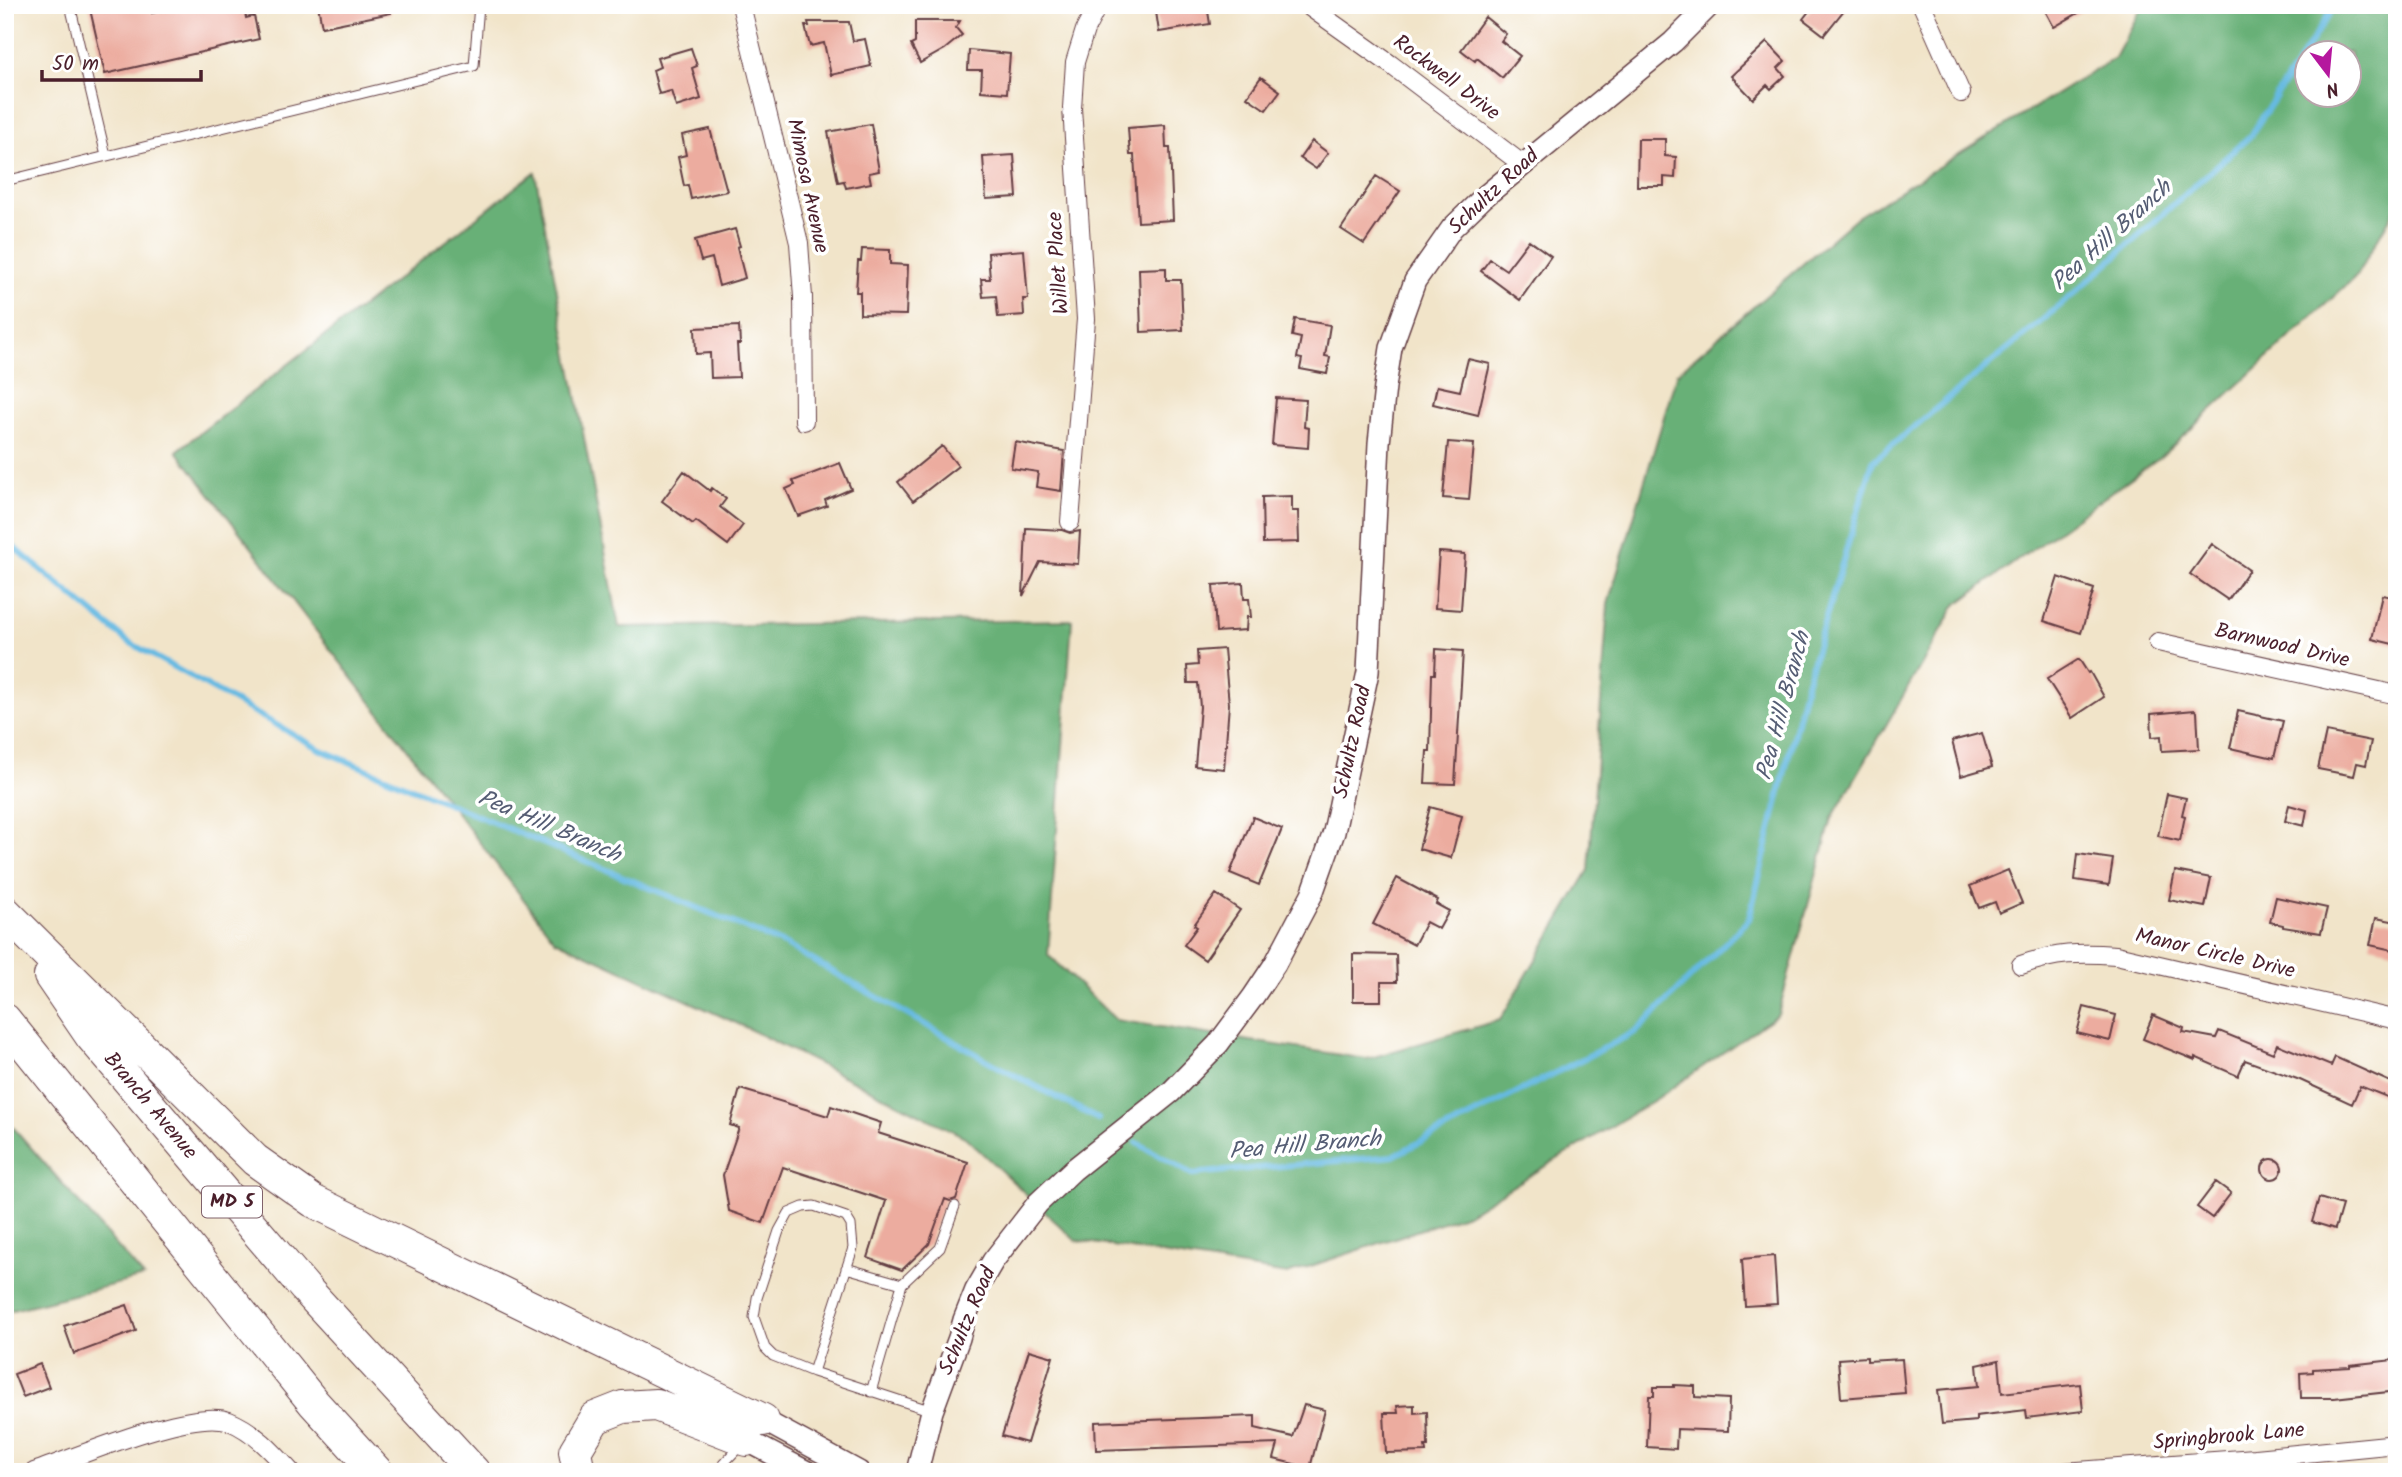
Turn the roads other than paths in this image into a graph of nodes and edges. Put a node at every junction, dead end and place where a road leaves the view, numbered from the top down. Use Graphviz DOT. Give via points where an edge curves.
graph roads {
  1 [pos="70,5"];
  2 [pos="479,5"];
  3 [pos="741,5"];
  4 [pos="1098,5"];
  5 [pos="1307,5"];
  6 [pos="1710,5"];
  7 [pos="1922,5"];
  8 [pos="1961,93"];
  9 [pos="106,156"];
  10 [pos="1522,164"];
  11 [pos="5,181"];
  12 [pos="804,421"];
  13 [pos="1070,522"];
  14 [pos="2158,642"];
  15 [pos="2397,695"];
  16 [pos="5,912"];
  17 [pos="5,918"];
  18 [pos="2021,965"];
  19 [pos="5,1020"];
  20 [pos="2397,1020"];
  21 [pos="955,1206"];
  22 [pos="846,1268"];
  23 [pos="902,1284"];
  24 [pos="813,1371"];
  25 [pos="871,1392"];
  26 [pos="932,1411"];
  27 [pos="754,1430"];
  28 [pos="2397,1444"];
  29 [pos="723,1464"];
  30 [pos="34,1472"];
  31 [pos="291,1472"];
  32 [pos="377,1472"];
  33 [pos="474,1472"];
  34 [pos="579,1472"];
  35 [pos="807,1472"];
  36 [pos="859,1472"];
  37 [pos="917,1472"];
  38 [pos="2064,1472"];
  1 -- 9 [label="lane"];
  2 -- 9 [label="lane" via="474,65"];
  3 -- 12 [label="street, Mimosa Avenue" via="799,243"];
  4 -- 13 [label="street, Willet Place" via="1075,62 1072,108 1086,319"];
  5 -- 10 [label="street, Rockwell Drive"];
  6 -- 10 [label="street, Schultz Road" via="1673,42"];
  7 -- 8 [label="street"];
  9 -- 11 [label="lane"];
  10 -- 26 [label="street, Schultz Road" via="1452,228 1432,255 1415,281 1391,348 1379,443 1368,671 1339,810 1312,894 1268,975 1204,1060 1064,1178 1038,1203 993,1261 976,1290"];
  14 -- 15 [label="street, Barnwood Drive"];
  16 -- 27 [label="highway" via="255,1160 313,1201"];
  17 -- 33 [label="highway, Branch Avenue / MD 5" via="91,1036 305,1288"];
  18 -- 20 [label="street, Manor Circle Drive" via="2049,955 2116,955"];
  19 -- 32 [label="highway, MD 5" via="306,1394"];
  21 -- 23 [label="lane" via="940,1248"];
  22 -- 23 [label="lane"];
  22 -- 24 [label="lane"];
  22 -- 24 [label="lane" via="853,1240 846,1217 814,1206 789,1213 779,1231 754,1317 765,1348 773,1356"];
  23 -- 25 [label="lane"];
  24 -- 25 [label="lane"];
  25 -- 26 [label="lane"];
  26 -- 37 [label="street, Schultz Road"];
  27 -- 29 [label="lane"];
  27 -- 34 [label="highway" via="656,1405 623,1408 595,1418 575,1451"];
  27 -- 35 [label="street"];
  27 -- 36 [label="street"];
  28 -- 38 [label="street, Springbrook Lane"];
  30 -- 31 [label="street" via="203,1418 239,1426"];
}
